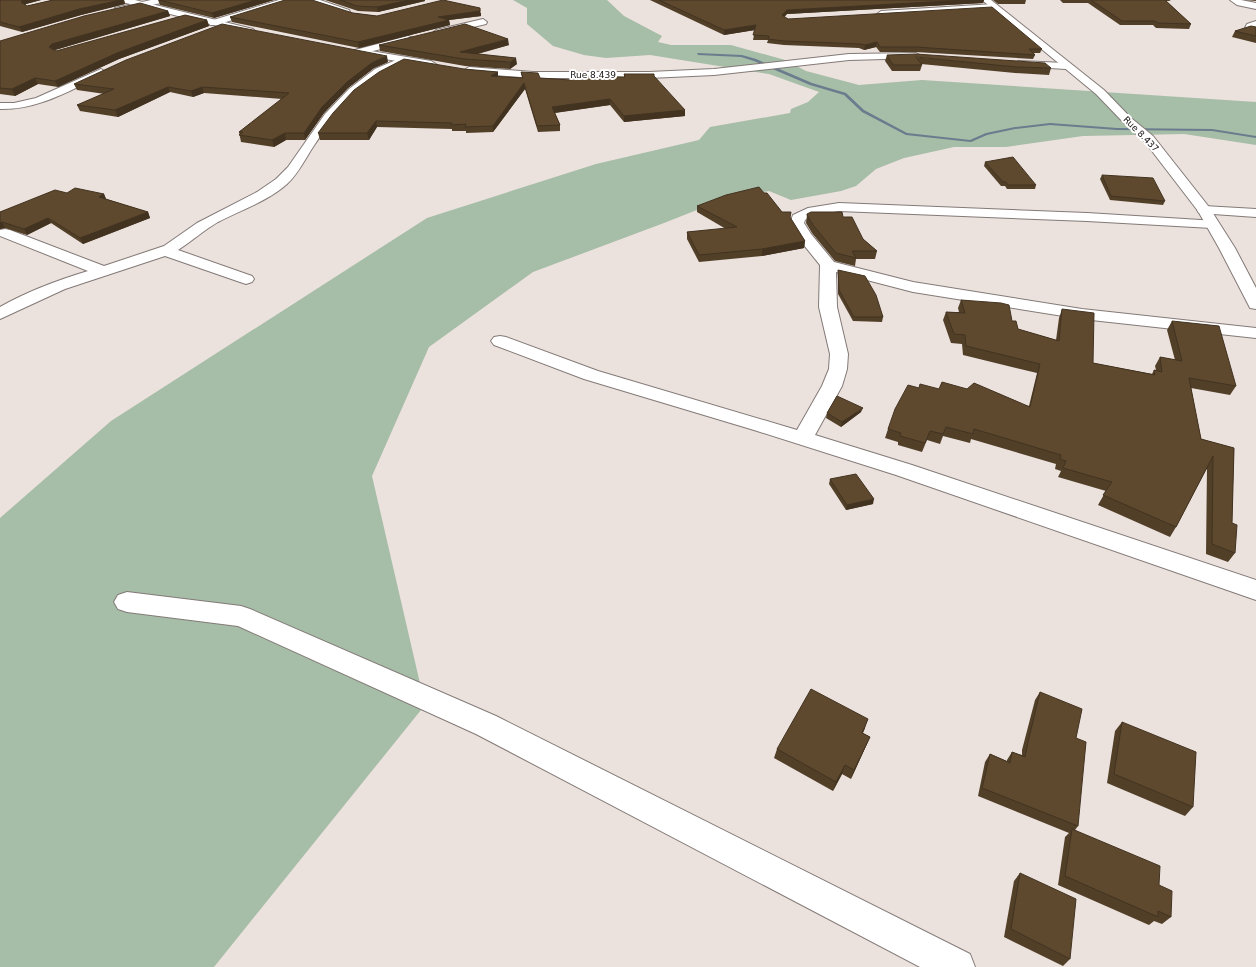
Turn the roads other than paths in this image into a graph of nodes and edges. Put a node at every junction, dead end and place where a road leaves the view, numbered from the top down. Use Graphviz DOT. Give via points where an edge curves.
graph roads {
  1 [pos="125,0"];
  2 [pos="162,0"];
  3 [pos="288,0"];
  4 [pos="312,0"];
  5 [pos="986,0"];
  6 [pos="1234,0"];
  7 [pos="143,4"];
  8 [pos="1256,6"];
  9 [pos="994,7"];
  10 [pos="108,12"];
  11 [pos="874,14"];
  12 [pos="357,15"];
  13 [pos="186,16"];
  14 [pos="165,22"];
  15 [pos="483,22"];
  16 [pos="218,24"];
  17 [pos="1256,24"];
  18 [pos="1256,30"];
  19 [pos="257,32"];
  20 [pos="202,33"];
  21 [pos="429,34"];
  22 [pos="415,37"];
  23 [pos="345,50"];
  24 [pos="358,52"];
  25 [pos="928,57"];
  26 [pos="403,60"];
  27 [pos="1008,63"];
  28 [pos="442,66"];
  29 [pos="1066,66"];
  30 [pos="111,68"];
  31 [pos="458,68"];
  32 [pos="0,106"];
  33 [pos="1204,210"];
  34 [pos="1256,213"];
  35 [pos="1212,224"];
  36 [pos="5,233"];
  37 [pos="166,251"];
  38 [pos="828,265"];
  39 [pos="104,271"];
  40 [pos="246,279"];
  41 [pos="1256,304"];
  42 [pos="0,314"];
  43 [pos="1256,333"];
  44 [pos="500,341"];
  45 [pos="803,438"];
  46 [pos="1256,590"];
  47 [pos="127,602"];
  48 [pos="957,967"];
  1 -- 7 [label="street"];
  2 -- 7 [label="street"];
  3 -- 16 [label="street"];
  4 -- 12 [label="street"];
  5 -- 9 [label="street, Rue 8.437"];
  6 -- 8 [label="street"];
  7 -- 10 [label="street"];
  7 -- 13 [label="street"];
  9 -- 11 [label="street"];
  9 -- 29 [label="street, Rue 8.437"];
  13 -- 14 [label="street"];
  13 -- 16 [label="street"];
  15 -- 21 [label="street"];
  16 -- 19 [label="street"];
  16 -- 20 [label="street"];
  17 -- 18 [label="street" via="1250,26"];
  22 -- 24 [label="street"];
  23 -- 24 [label="street"];
  24 -- 26 [label="street"];
  25 -- 31 [label="street, Rue 8.439" via="848,58 714,72 649,75 533,75"];
  26 -- 28 [label="street"];
  26 -- 37 [label="street" via="381,69 356,88 322,127 281,182 246,204 202,226"];
  27 -- 29 [label="street"];
  29 -- 33 [label="street, Rue 8.437" via="1100,92 1149,139"];
  30 -- 32 [label="street" via="36,103"];
  33 -- 34 [label="street"];
  33 -- 35 [label="street, Rue 8.437"];
  35 -- 38 [label="street" via="839,207 818,209 804,214 798,218 797,223 804,236"];
  35 -- 41 [label="street, Rue 8.437"];
  36 -- 39 [label="street"];
  37 -- 39 [label="street"];
  37 -- 40 [label="street"];
  38 -- 43 [label="street" via="912,287 1074,313"];
  38 -- 45 [label="street" via="828,306 839,354 838,369 832,386"];
  39 -- 42 [label="street" via="21,300"];
  44 -- 45 [label="street" via="591,375"];
  45 -- 46 [label="street"];
  47 -- 48 [label="street" via="241,616 486,725"];
}
